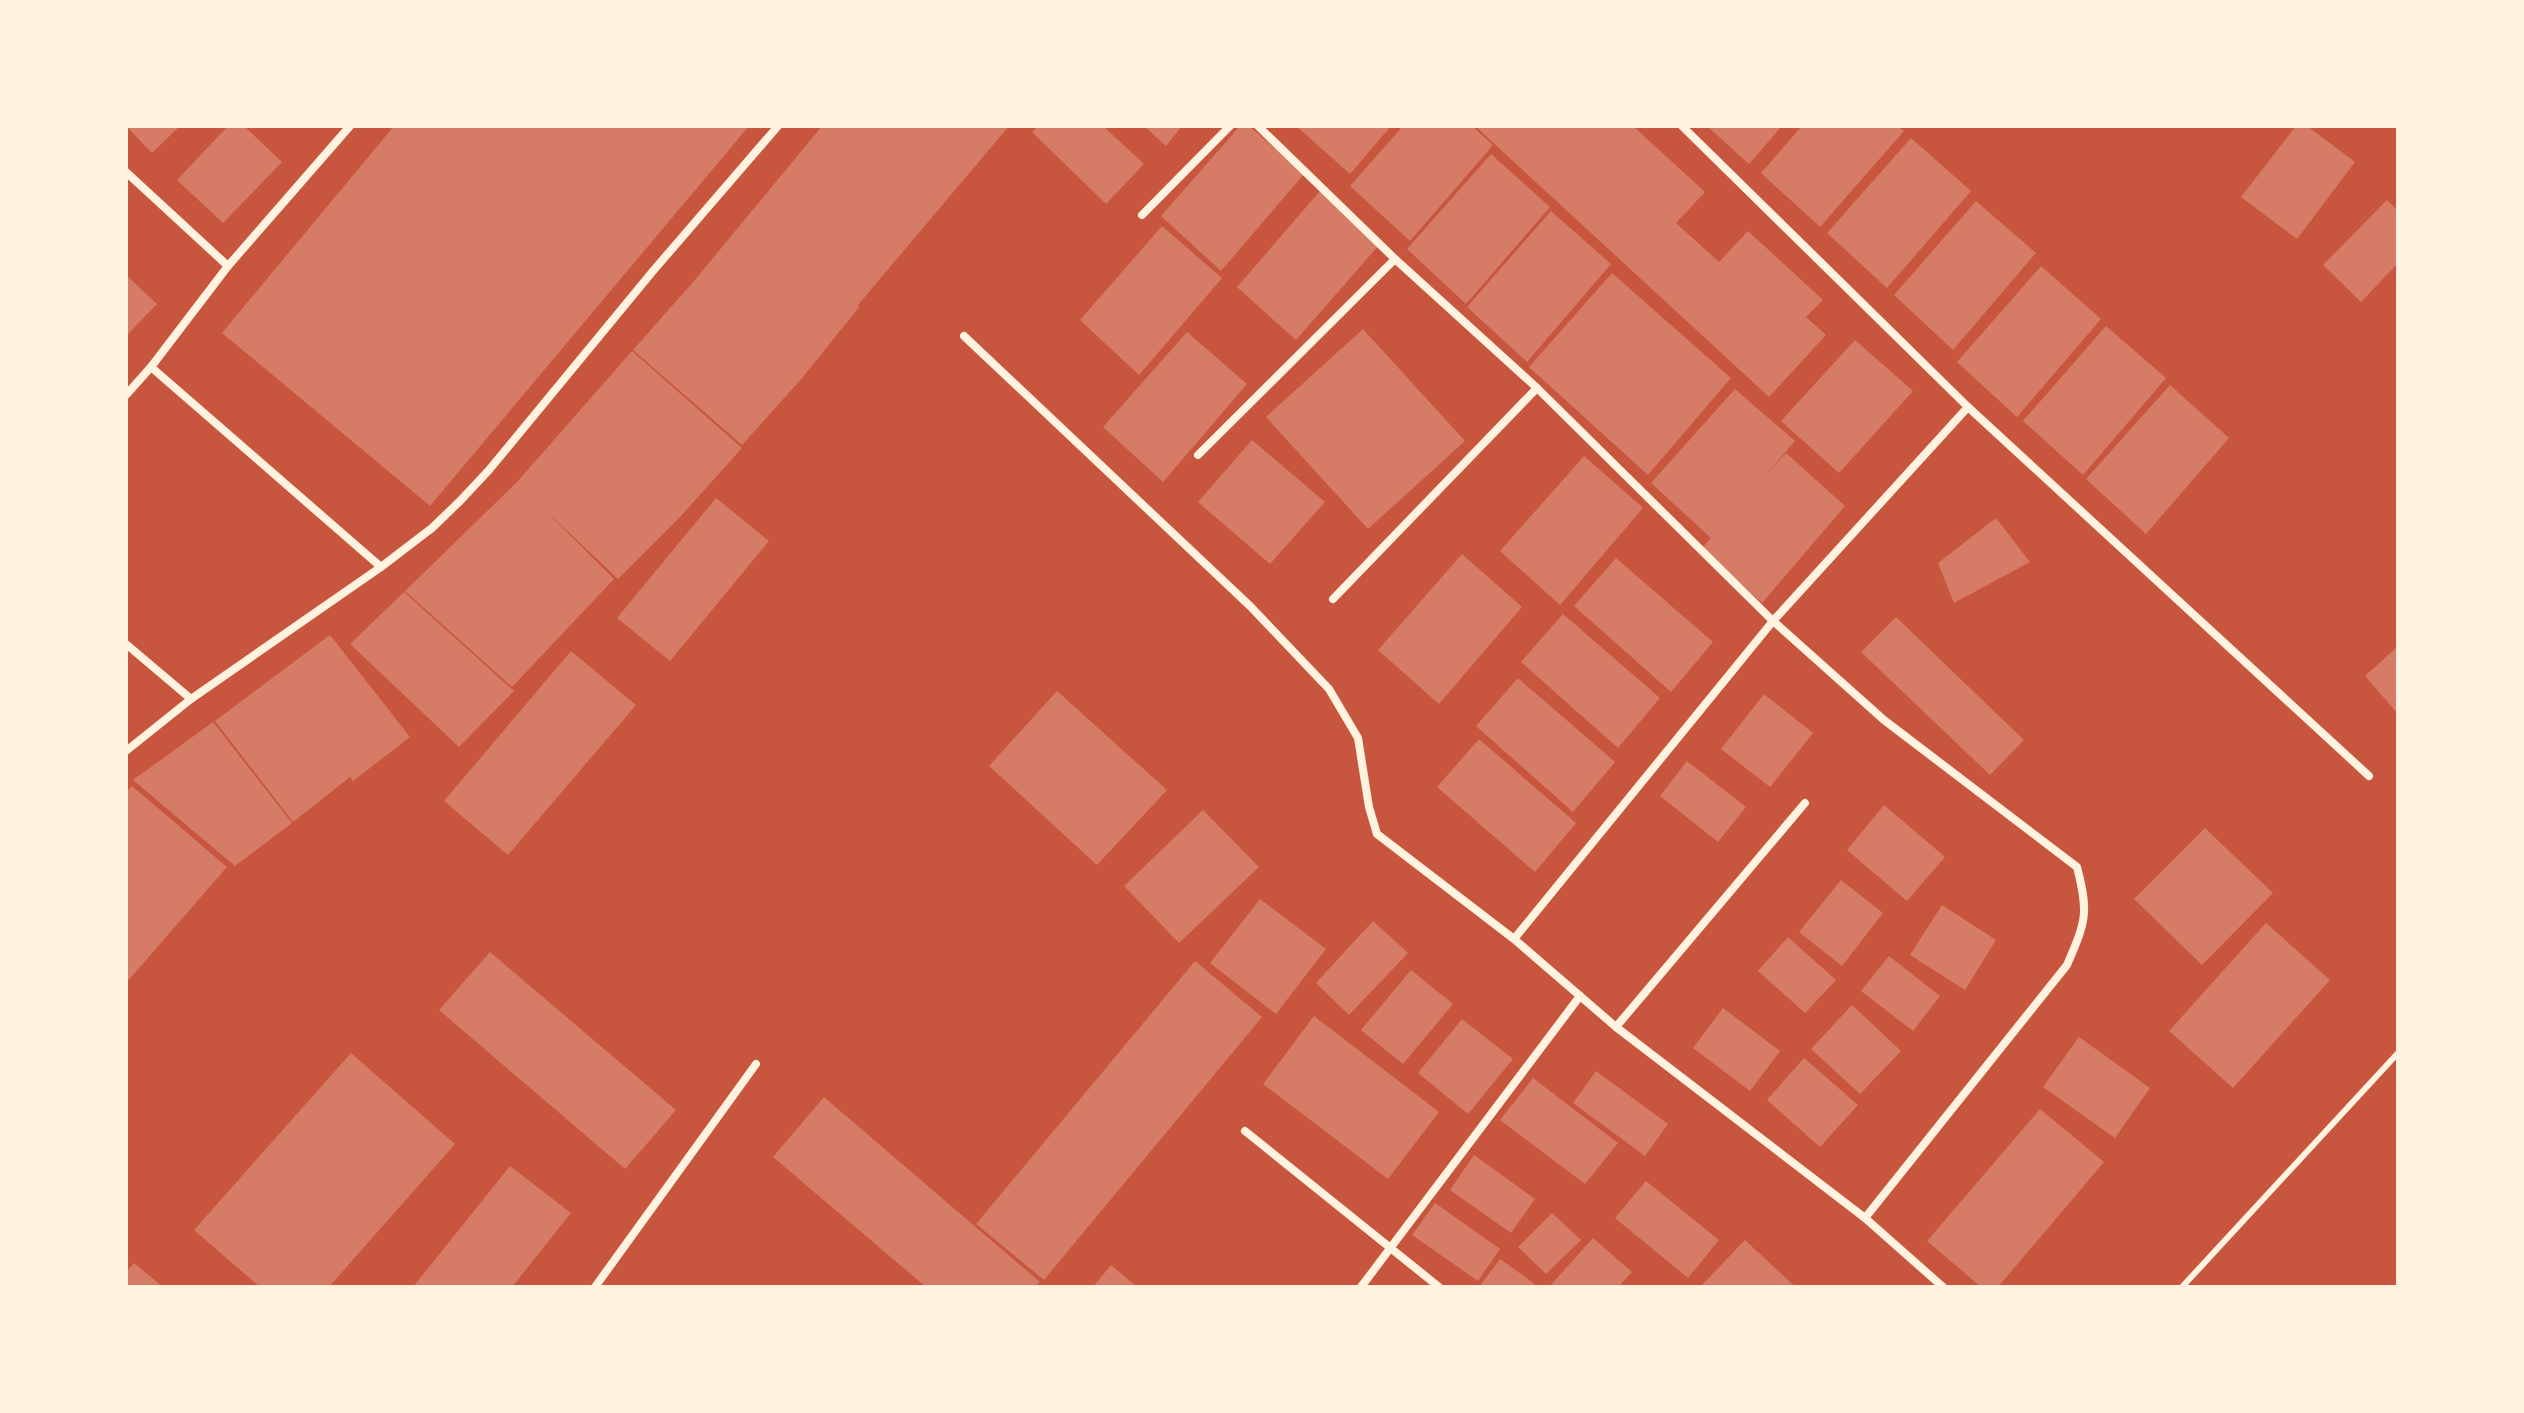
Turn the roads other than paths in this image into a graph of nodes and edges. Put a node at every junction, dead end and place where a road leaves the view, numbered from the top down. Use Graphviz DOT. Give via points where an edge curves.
graph roads {
  1 [pos="350,126"];
  2 [pos="778,126"];
  3 [pos="1230,126"];
  4 [pos="1258,126"];
  5 [pos="1682,126"];
  6 [pos="126,172"];
  7 [pos="1142,215"];
  8 [pos="1395,259"];
  9 [pos="228,266"];
  10 [pos="964,336"];
  11 [pos="151,367"];
  12 [pos="1537,388"];
  13 [pos="126,395"];
  14 [pos="1968,407"];
  15 [pos="1198,455"];
  16 [pos="381,567"];
  17 [pos="1333,599"];
  18 [pos="1773,621"];
  19 [pos="126,644"];
  20 [pos="191,699"];
  21 [pos="126,751"];
  22 [pos="2369,776"];
  23 [pos="1805,803"];
  24 [pos="1514,939"];
  25 [pos="1580,996"];
  26 [pos="1616,1027"];
  27 [pos="2398,1053"];
  28 [pos="756,1064"];
  29 [pos="1245,1131"];
  30 [pos="1865,1218"];
  31 [pos="1390,1248"];
  32 [pos="595,1287"];
  33 [pos="1361,1287"];
  34 [pos="1439,1287"];
  35 [pos="1943,1287"];
  36 [pos="2182,1287"];
  1 -- 9 [label="street"];
  2 -- 16 [label="street" via="489,470 432,528"];
  3 -- 7 [label="street"];
  4 -- 8 [label="street"];
  5 -- 14 [label="street"];
  6 -- 9 [label="street"];
  8 -- 12 [label="street"];
  8 -- 15 [label="street"];
  9 -- 11 [label="street"];
  10 -- 24 [label="street" via="1250,606 1329,689 1358,738 1377,834"];
  11 -- 13 [label="street"];
  11 -- 16 [label="street"];
  12 -- 17 [label="street"];
  12 -- 18 [label="street"];
  14 -- 18 [label="street"];
  14 -- 22 [label="street"];
  16 -- 20 [label="street"];
  18 -- 24 [label="street"];
  18 -- 30 [label="street" via="1884,720 2077,867 2086,900 2083,928 2067,965"];
  19 -- 20 [label="street"];
  20 -- 21 [label="street"];
  23 -- 26 [label="street"];
  24 -- 25 [label="street"];
  25 -- 26 [label="street"];
  25 -- 31 [label="street"];
  26 -- 30 [label="street"];
  27 -- 36 [label="lane"];
  28 -- 32 [label="street"];
  29 -- 31 [label="street"];
  30 -- 35 [label="street"];
  31 -- 33 [label="street"];
  31 -- 34 [label="street"];
}
